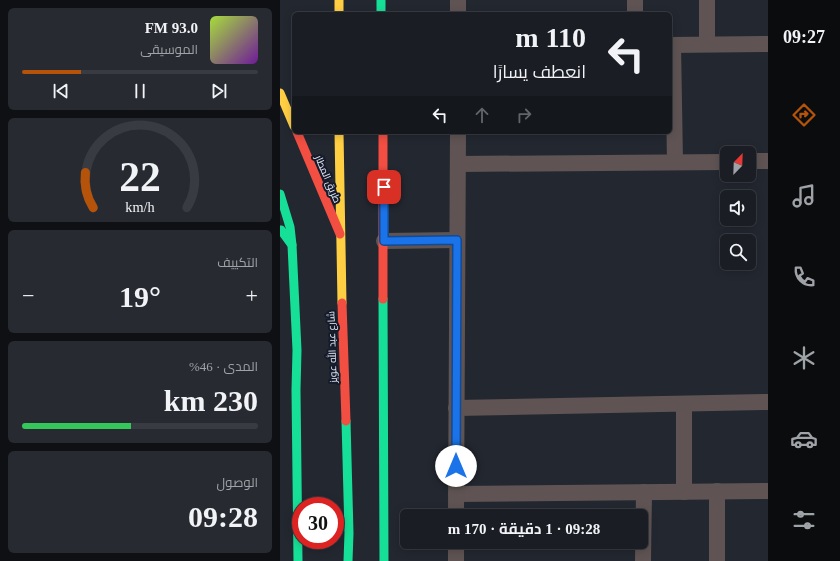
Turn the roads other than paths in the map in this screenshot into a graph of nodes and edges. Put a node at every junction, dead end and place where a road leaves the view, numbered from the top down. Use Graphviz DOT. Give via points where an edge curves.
graph roads {
  1 [pos="339,0"];
  2 [pos="381,0"];
  3 [pos="458,0"];
  4 [pos="635,0"];
  5 [pos="706,0"];
  6 [pos="339,12"];
  7 [pos="382,12"];
  8 [pos="458,12"];
  9 [pos="635,12"];
  10 [pos="707,44"];
  11 [pos="768,44"];
  12 [pos="672,45"];
  13 [pos="672,68"];
  14 [pos="280,92"];
  15 [pos="292,121"];
  16 [pos="298,134"];
  17 [pos="340,134"];
  18 [pos="383,134"];
  19 [pos="458,134"];
  20 [pos="756,161"];
  21 [pos="768,161"];
  22 [pos="676,162"];
  23 [pos="720,162"];
  24 [pos="458,164"];
  25 [pos="280,194"];
  26 [pos="280,228"];
  27 [pos="340,234"];
  28 [pos="457,240"];
  29 [pos="384,241"];
  30 [pos="292,245"];
  31 [pos="768,402"];
  32 [pos="684,404"];
  33 [pos="456,408"];
  34 [pos="717,491"];
  35 [pos="768,491"];
  36 [pos="644,492"];
  37 [pos="684,492"];
  38 [pos="456,494"];
  39 [pos="456,509"];
  40 [pos="456,549"];
  41 [pos="298,561"];
  42 [pos="348,561"];
  43 [pos="384,561"];
  44 [pos="456,561"];
  45 [pos="643,561"];
  46 [pos="718,561"];
  1 -- 6 [label="main road"];
  2 -- 7 [label="main road"];
  3 -- 8 [label="street"];
  4 -- 9 [label="street"];
  5 -- 10 [label="street"];
  10 -- 11 [label="street"];
  10 -- 12 [label="street"];
  13 -- 22 [label="street"];
  14 -- 15 [label="main road"];
  16 -- 27 [label="main road, طريق المطار"];
  17 -- 27 [label="main road, شارع عبد الله عويز"];
  18 -- 29 [label="main road"];
  19 -- 24 [label="street"];
  20 -- 21 [label="street"];
  22 -- 23 [label="street"];
  22 -- 24 [label="street"];
  24 -- 28 [label="street"];
  25 -- 30 [label="main road"];
  26 -- 30 [label="main road"];
  27 -- 42 [label="main road, شارع عبد الله عويز"];
  28 -- 29 [label="street"];
  28 -- 33 [label="street"];
  29 -- 43 [label="main road"];
  30 -- 41 [label="main road" via="297,350"];
  31 -- 32 [label="street"];
  32 -- 33 [label="street"];
  32 -- 37 [label="street"];
  33 -- 38 [label="street"];
  34 -- 35 [label="street"];
  34 -- 37 [label="street"];
  34 -- 46 [label="street"];
  36 -- 37 [label="street"];
  36 -- 38 [label="street"];
  36 -- 45 [label="street"];
  38 -- 39 [label="street"];
  40 -- 44 [label="street"];
}
